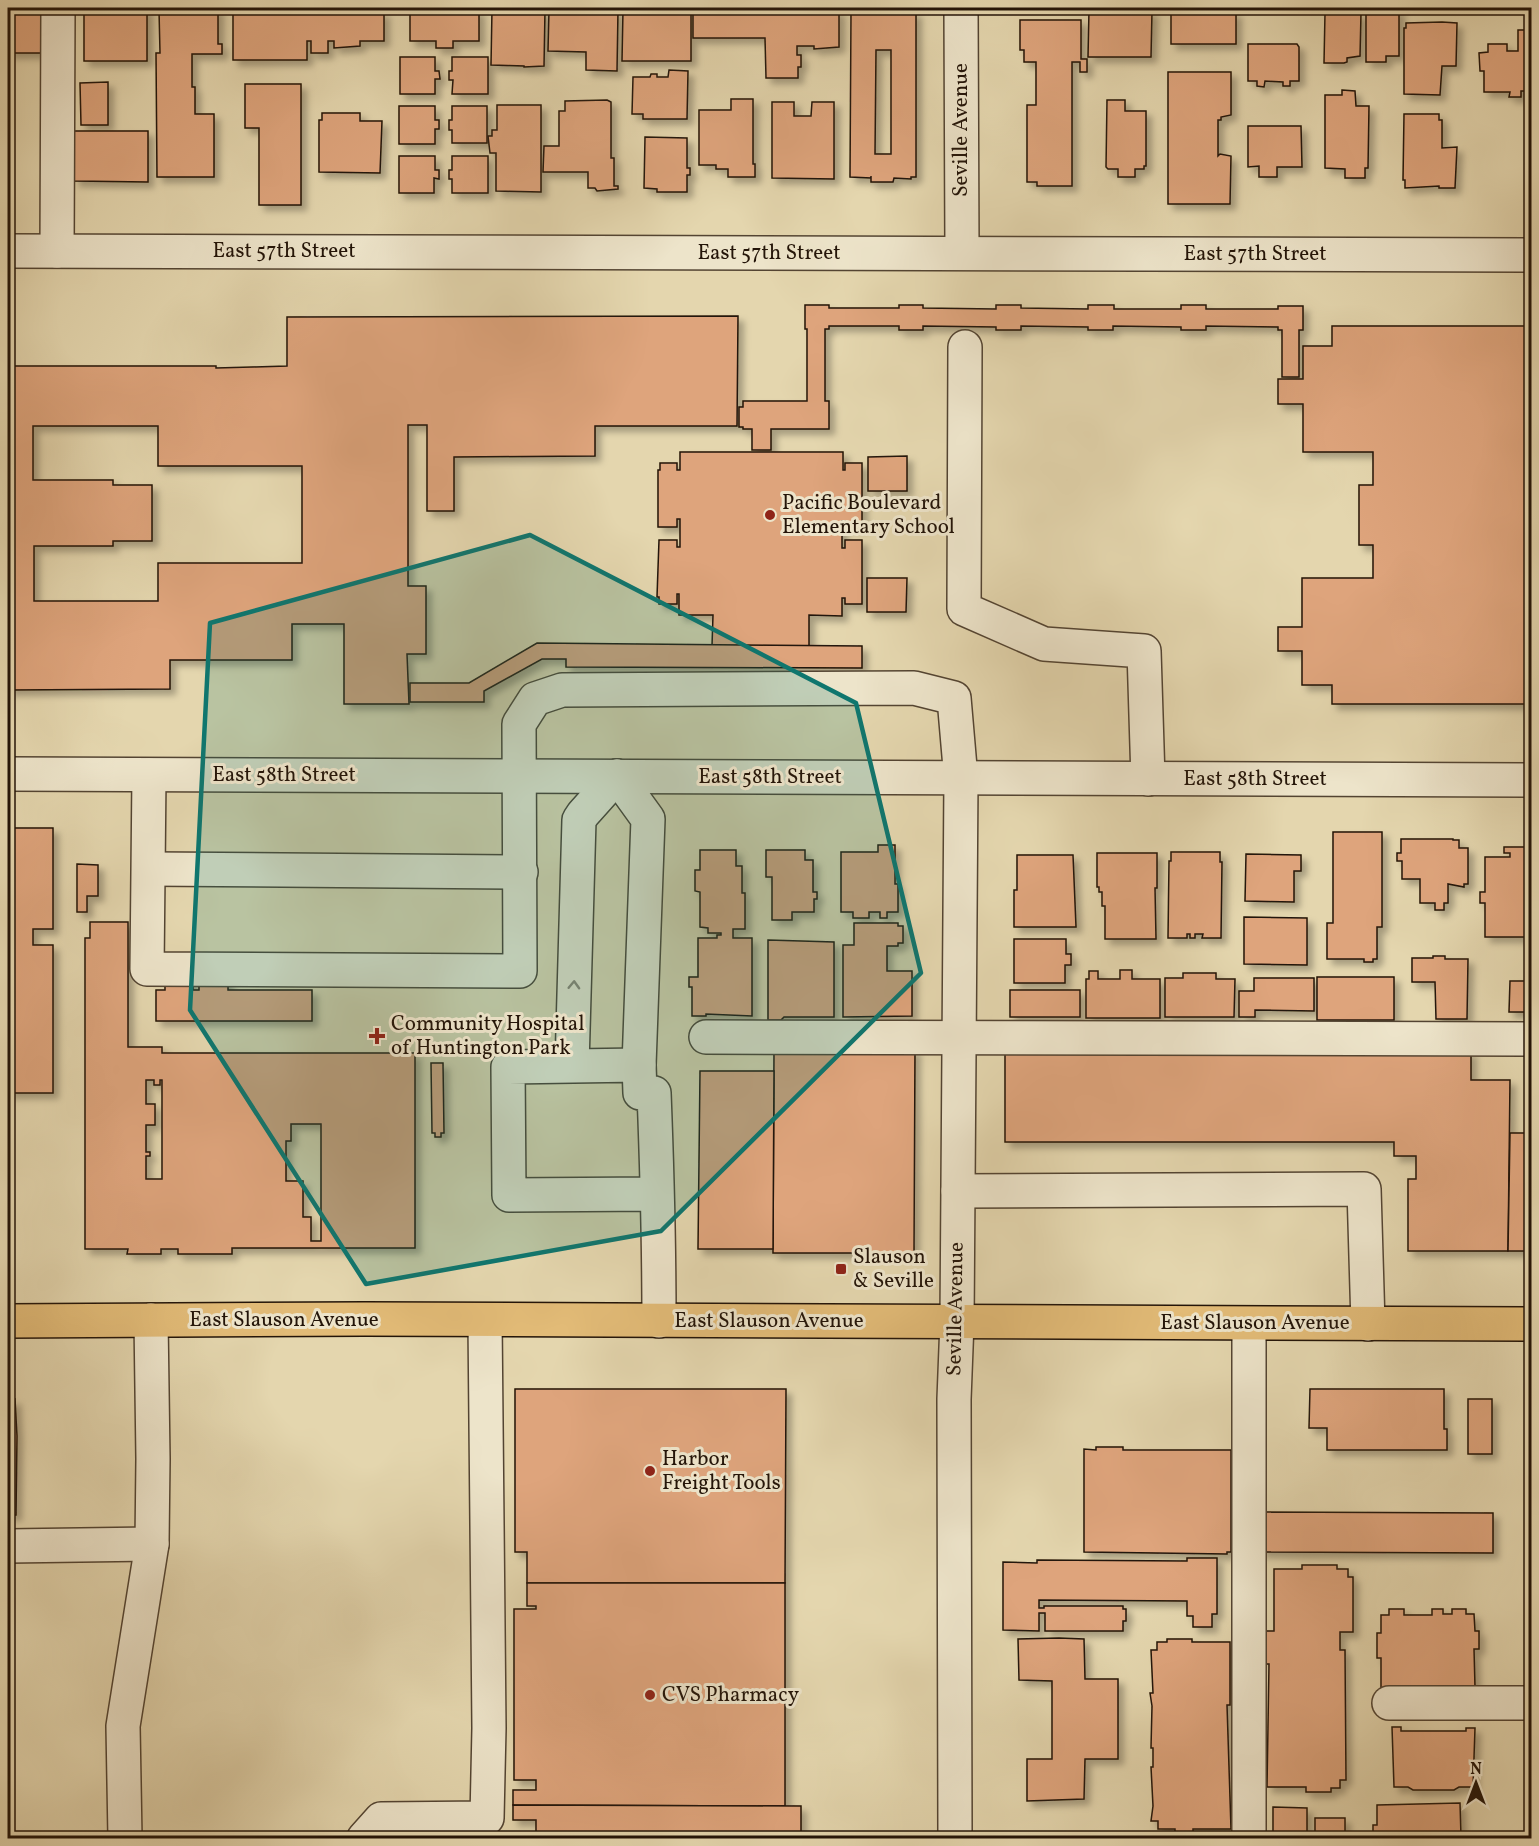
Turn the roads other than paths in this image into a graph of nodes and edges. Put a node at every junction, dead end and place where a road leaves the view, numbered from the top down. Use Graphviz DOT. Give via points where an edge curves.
graph roads {
  1 [pos="58,8"];
  2 [pos="961,8"];
  3 [pos="8,251"];
  4 [pos="57,251"];
  5 [pos="962,254"];
  6 [pos="1532,255"];
  7 [pos="965,347"];
  8 [pos="8,774"];
  9 [pos="149,775"];
  10 [pos="520,775"];
  11 [pos="617,776"];
  12 [pos="962,779"];
  13 [pos="1148,779"];
  14 [pos="1532,780"];
  15 [pos="149,868"];
  16 [pos="521,872"];
  17 [pos="706,1037"];
  18 [pos="959,1038"];
  19 [pos="1532,1039"];
  20 [pos="572,1065"];
  21 [pos="639,1065"];
  22 [pos="958,1191"];
  23 [pos="657,1194"];
  24 [pos="151,1320"];
  25 [pos="485,1320"];
  26 [pos="8,1321"];
  27 [pos="659,1321"];
  28 [pos="957,1322"];
  29 [pos="1249,1324"];
  30 [pos="1368,1324"];
  31 [pos="1532,1324"];
  32 [pos="152,1544"];
  33 [pos="8,1546"];
  34 [pos="1389,1703"];
  35 [pos="1532,1703"];
  36 [pos="125,1839"];
  37 [pos="364,1839"];
  38 [pos="955,1839"];
  39 [pos="1249,1839"];
  1 -- 4 [label="street"];
  2 -- 5 [label="street, Seville Avenue"];
  3 -- 4 [label="street, East 57th Street"];
  4 -- 5 [label="street, East 57th Street"];
  5 -- 6 [label="street, East 57th Street"];
  7 -- 13 [label="street" via="964,609 1044,644 1144,651"];
  8 -- 9 [label="street, East 58th Street"];
  9 -- 10 [label="street, East 58th Street"];
  9 -- 15 [label="street"];
  10 -- 11 [label="street, East 58th Street"];
  10 -- 12 [label="street, Seville Avenue" via="519,724 535,699 562,690 914,688 954,698"];
  10 -- 16 [label="street"];
  11 -- 12 [label="street, East 58th Street"];
  20 -- 11 [label="street, one-way" via="579,820"];
  11 -- 21 [label="street" via="648,819"];
  12 -- 13 [label="street, East 58th Street"];
  12 -- 18 [label="street, Seville Avenue"];
  13 -- 14 [label="street, East 58th Street"];
  15 -- 16 [label="street"];
  15 -- 16 [label="street" via="147,969 520,971"];
  17 -- 18 [label="street"];
  18 -- 19 [label="street"];
  18 -- 22 [label="street, Seville Avenue"];
  20 -- 21 [label="street"];
  20 -- 23 [label="street" via="508,1067 509,1194"];
  21 -- 23 [label="street" via="640,1093 654,1093"];
  22 -- 28 [label="street, Seville Avenue"];
  22 -- 30 [label="street" via="1364,1190"];
  23 -- 27 [label="street"];
  24 -- 25 [label="main road, East Slauson Avenue"];
  24 -- 26 [label="main road, East Slauson Avenue"];
  24 -- 32 [label="street"];
  25 -- 27 [label="main road, East Slauson Avenue"];
  25 -- 37 [label="street" via="487,1818 381,1819"];
  27 -- 28 [label="main road, East Slauson Avenue"];
  28 -- 29 [label="main road, East Slauson Avenue"];
  28 -- 38 [label="street, Seville Avenue"];
  29 -- 30 [label="main road, East Slauson Avenue"];
  29 -- 39 [label="street"];
  30 -- 31 [label="main road, East Slauson Avenue"];
  32 -- 33 [label="street"];
  32 -- 36 [label="street" via="123,1726"];
  34 -- 35 [label="street"];
}
